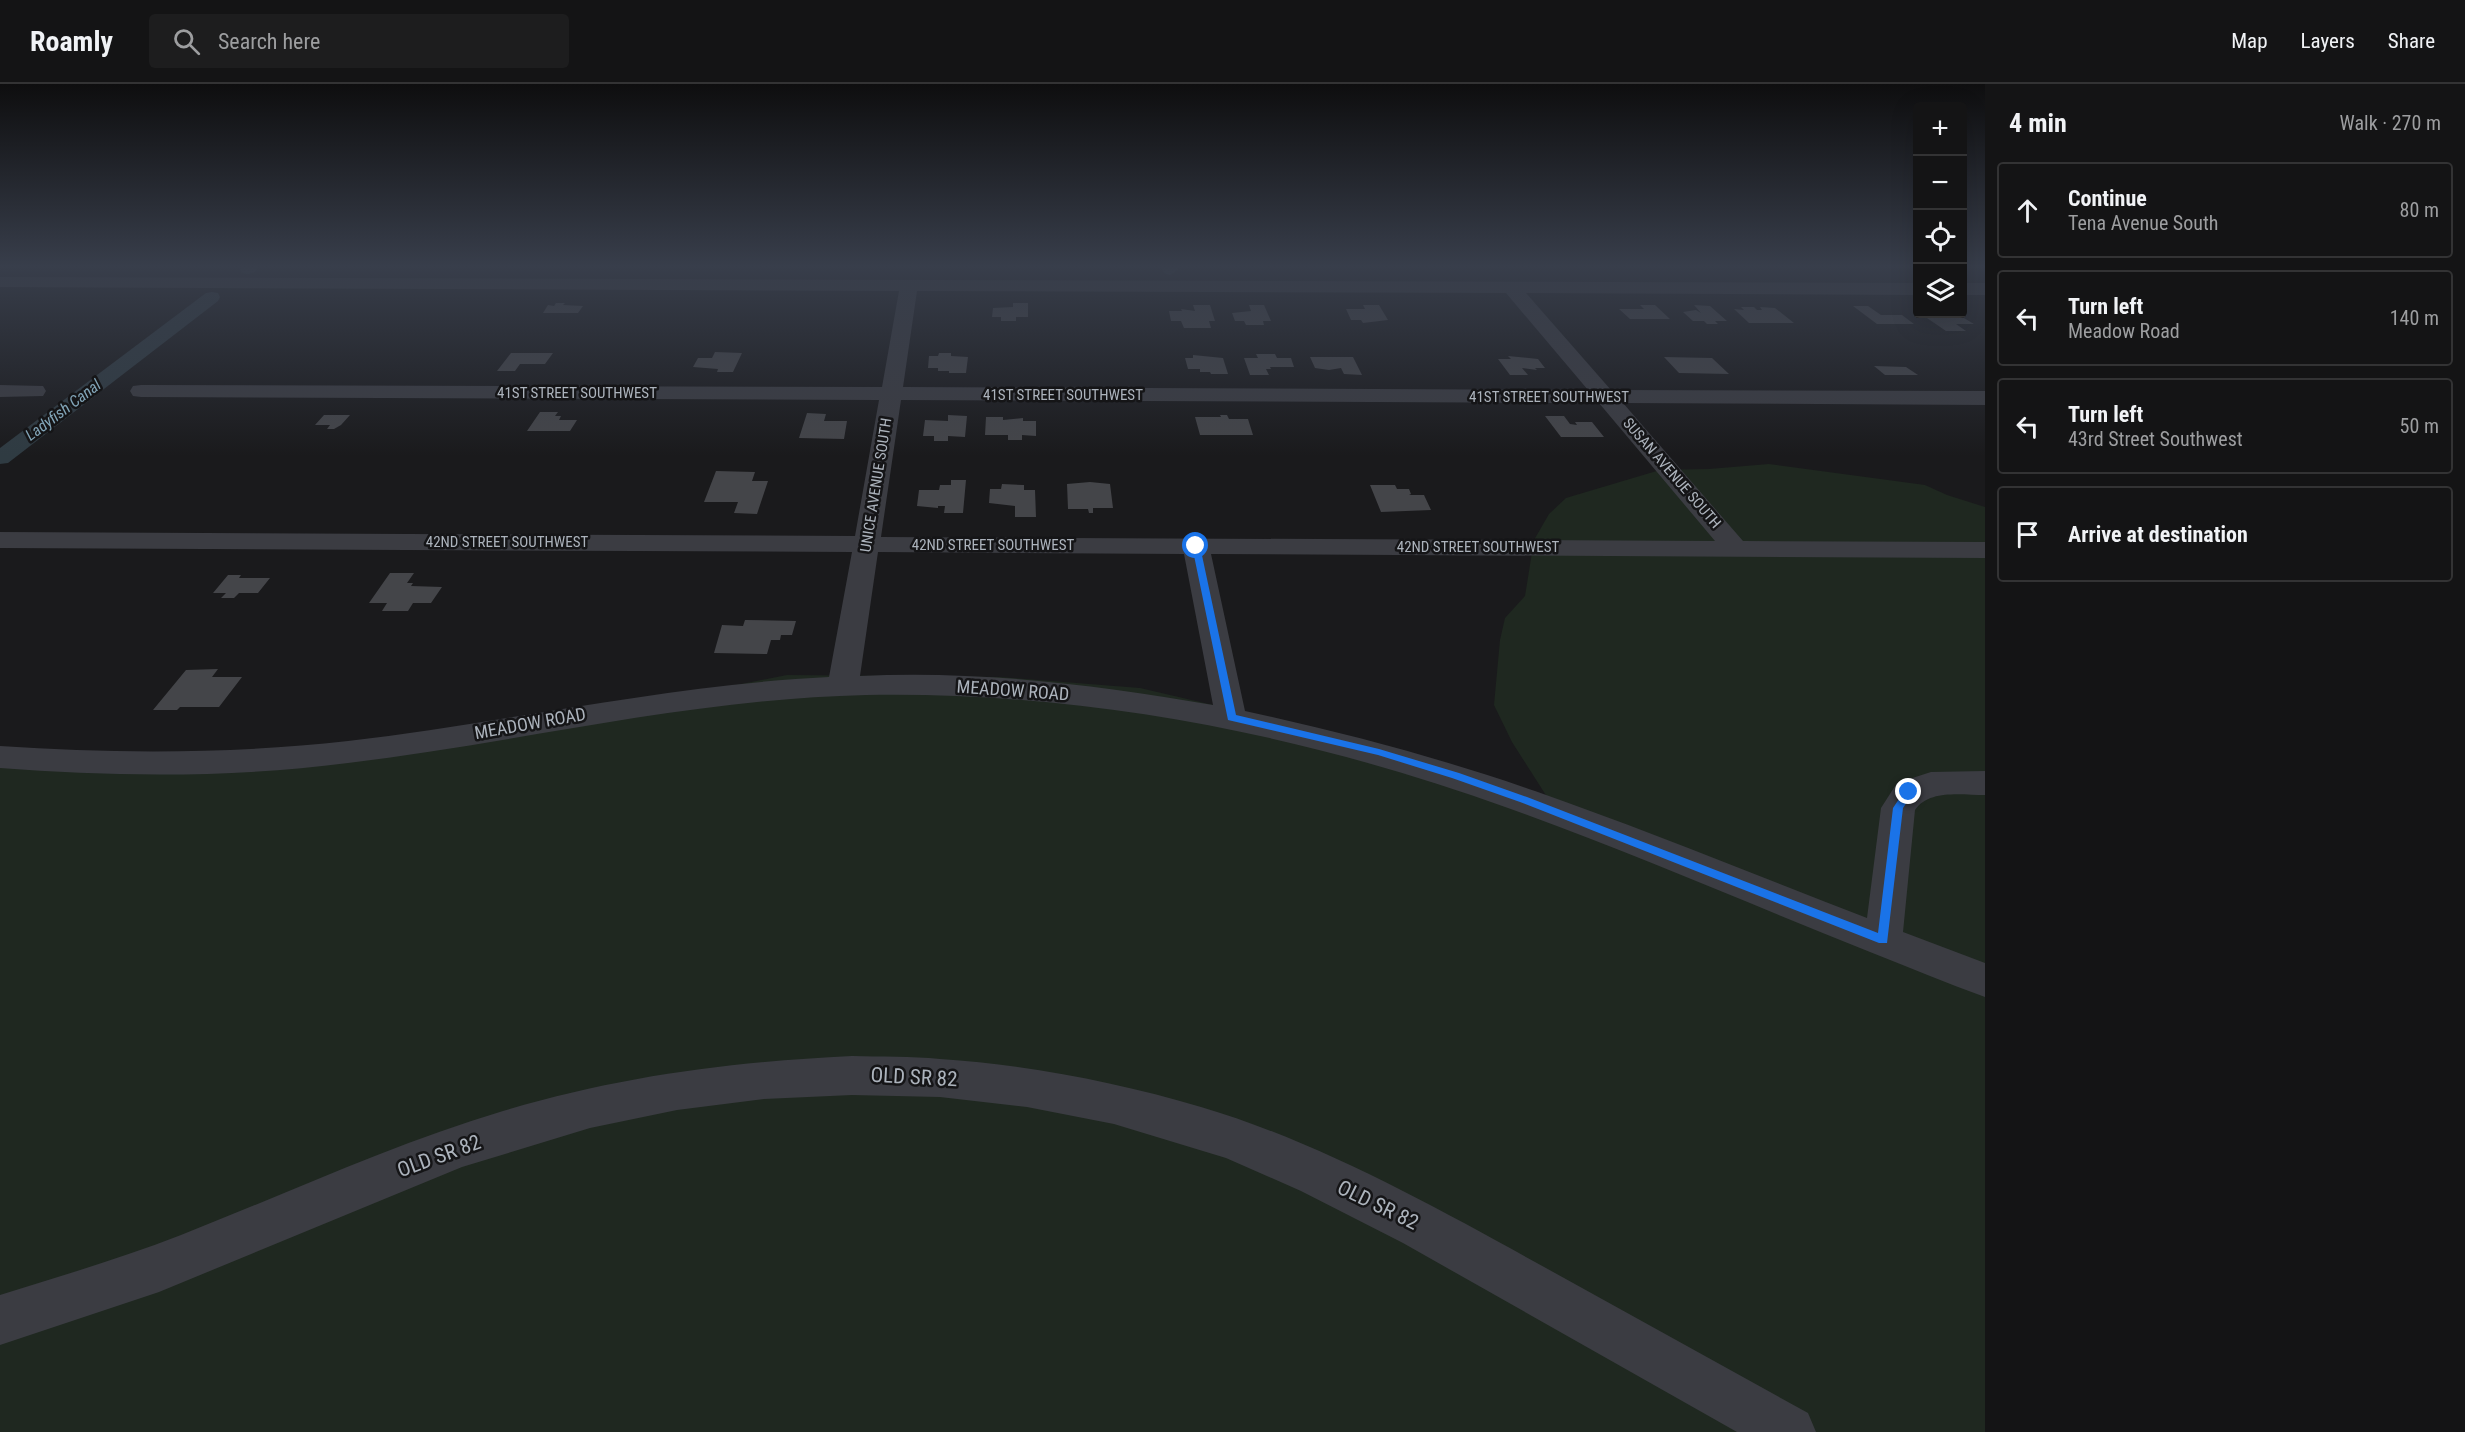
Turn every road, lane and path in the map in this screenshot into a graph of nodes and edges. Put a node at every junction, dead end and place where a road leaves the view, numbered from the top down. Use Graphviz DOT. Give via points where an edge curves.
graph roads {
  1 [pos="901,330"];
  2 [pos="1548,330"];
  3 [pos="0,391"];
  4 [pos="35,391"];
  5 [pos="141,391"];
  6 [pos="890,394"];
  7 [pos="1606,397"];
  8 [pos="1985,398"];
  9 [pos="0,540"];
  10 [pos="866,544"];
  11 [pos="1196,546"];
  12 [pos="1737,550"];
  13 [pos="1985,550"];
  14 [pos="843,685"];
  15 [pos="1231,718"];
  16 [pos="0,757"];
  17 [pos="1985,783"];
  18 [pos="1883,940"];
  19 [pos="1985,980"];
  20 [pos="0,1320"];
  21 [pos="1789,1432"];
  1 -- 6 [label="street, UNICE AVENUE SOUTH"];
  2 -- 7 [label="street, SUSAN AVENUE SOUTH"];
  3 -- 4 [label="street"];
  5 -- 6 [label="street, 41ST STREET SOUTHWEST"];
  6 -- 7 [label="street, 41ST STREET SOUTHWEST"];
  6 -- 10 [label="street, UNICE AVENUE SOUTH"];
  7 -- 8 [label="street, 41ST STREET SOUTHWEST"];
  7 -- 12 [label="street, SUSAN AVENUE SOUTH"];
  9 -- 10 [label="street, 42ND STREET SOUTHWEST"];
  10 -- 11 [label="street, 42ND STREET SOUTHWEST"];
  10 -- 14 [label="street, UNICE AVENUE SOUTH"];
  11 -- 12 [label="street, 42ND STREET SOUTHWEST"];
  11 -- 15 [label="street"];
  12 -- 13 [label="street, 42ND STREET SOUTHWEST"];
  14 -- 15 [label="street, MEADOW ROAD" via="1022,689 1132,701"];
  14 -- 16 [label="street, MEADOW ROAD" via="670,700 461,736 275,760 120,765"];
  15 -- 18 [label="street, MEADOW ROAD" via="1368,750 1456,776"];
  17 -- 18 [label="street" via="1931,784 1909,792 1898,808"];
  18 -- 19 [label="street, MEADOW ROAD"];
  20 -- 21 [label="street, OLD SR 82" via="115,1285 358,1186 503,1133 605,1104 776,1077 945,1077 1105,1101 1202,1128 1259,1149 1453,1243"];
}
